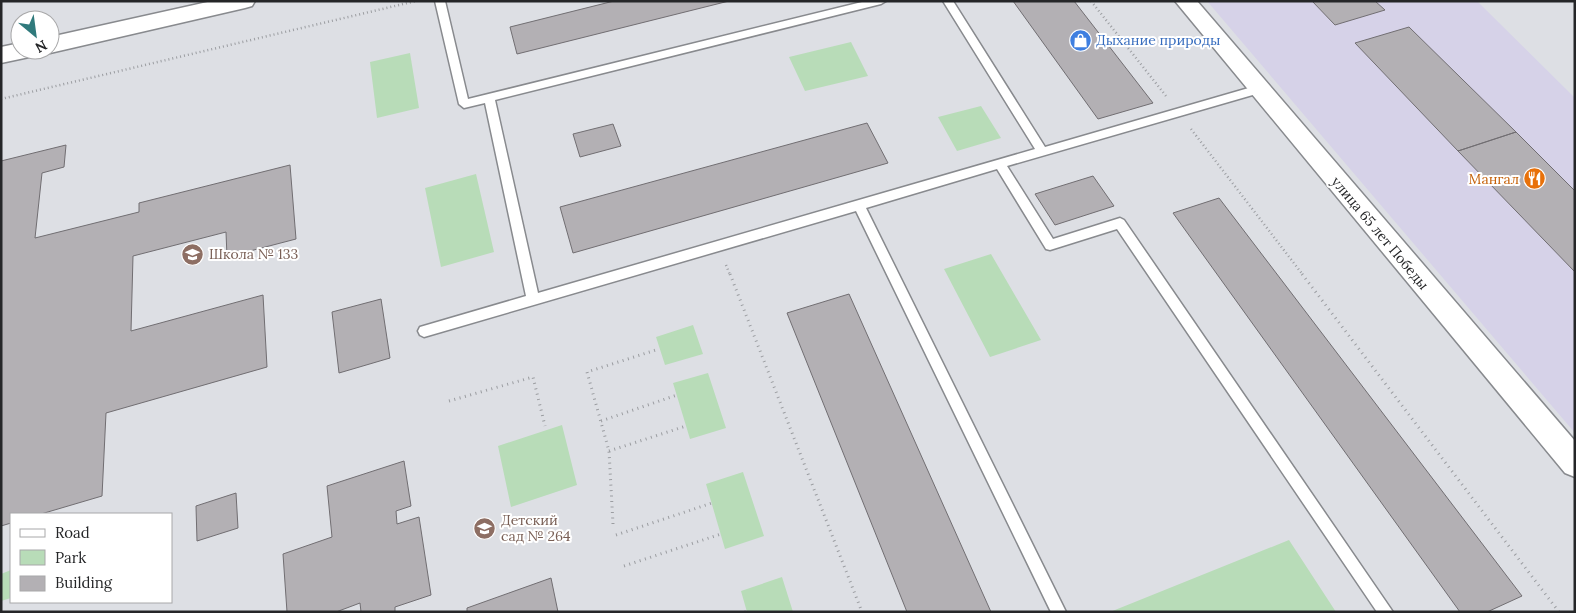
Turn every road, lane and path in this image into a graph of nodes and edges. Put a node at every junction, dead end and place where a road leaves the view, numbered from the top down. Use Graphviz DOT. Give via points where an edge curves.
graph roads {
  1 [pos="245,1"];
  2 [pos="416,1"];
  3 [pos="440,1"];
  4 [pos="881,1"];
  5 [pos="948,1"];
  6 [pos="1091,1"];
  7 [pos="1185,1"];
  8 [pos="60,43"];
  9 [pos="1259,90"];
  10 [pos="488,98"];
  11 [pos="1,99"];
  12 [pos="1179,113"];
  13 [pos="1043,152"];
  14 [pos="1000,164"];
  15 [pos="859,205"];
  16 [pos="719,245"];
  17 [pos="533,299"];
  18 [pos="424,331"];
  19 [pos="659,349"];
  20 [pos="677,395"];
  21 [pos="449,402"];
  22 [pos="601,421"];
  23 [pos="545,426"];
  24 [pos="686,426"];
  25 [pos="609,451"];
  26 [pos="1575,464"];
  27 [pos="712,503"];
  28 [pos="613,524"];
  29 [pos="721,534"];
  30 [pos="616,535"];
  31 [pos="624,566"];
  32 [pos="862,612"];
  33 [pos="1059,612"];
  34 [pos="1386,612"];
  35 [pos="1559,612"];
  1 -- 8 [label="street"];
  2 -- 11 [label="path"];
  3 -- 10 [label="lane" via="464,104"];
  4 -- 10 [label="lane"];
  5 -- 13 [label="lane"];
  6 -- 12 [label="path"];
  7 -- 9 [label="street, улица 65 лет Победы"];
  9 -- 12 [label="lane"];
  9 -- 26 [label="street, улица 65 лет Победы"];
  10 -- 17 [label="lane"];
  12 -- 13 [label="lane"];
  12 -- 35 [label="path"];
  13 -- 14 [label="lane"];
  14 -- 15 [label="lane"];
  14 -- 34 [label="lane" via="1050,245 1120,223"];
  15 -- 16 [label="lane"];
  15 -- 33 [label="lane"];
  16 -- 17 [label="lane"];
  16 -- 32 [label="path"];
  17 -- 18 [label="lane"];
  19 -- 22 [label="path" via="588,372"];
  20 -- 22 [label="path"];
  21 -- 23 [label="path" via="533,377"];
  22 -- 25 [label="path"];
  24 -- 25 [label="path"];
  25 -- 28 [label="path"];
  27 -- 30 [label="path"];
  29 -- 31 [label="path"];
}
